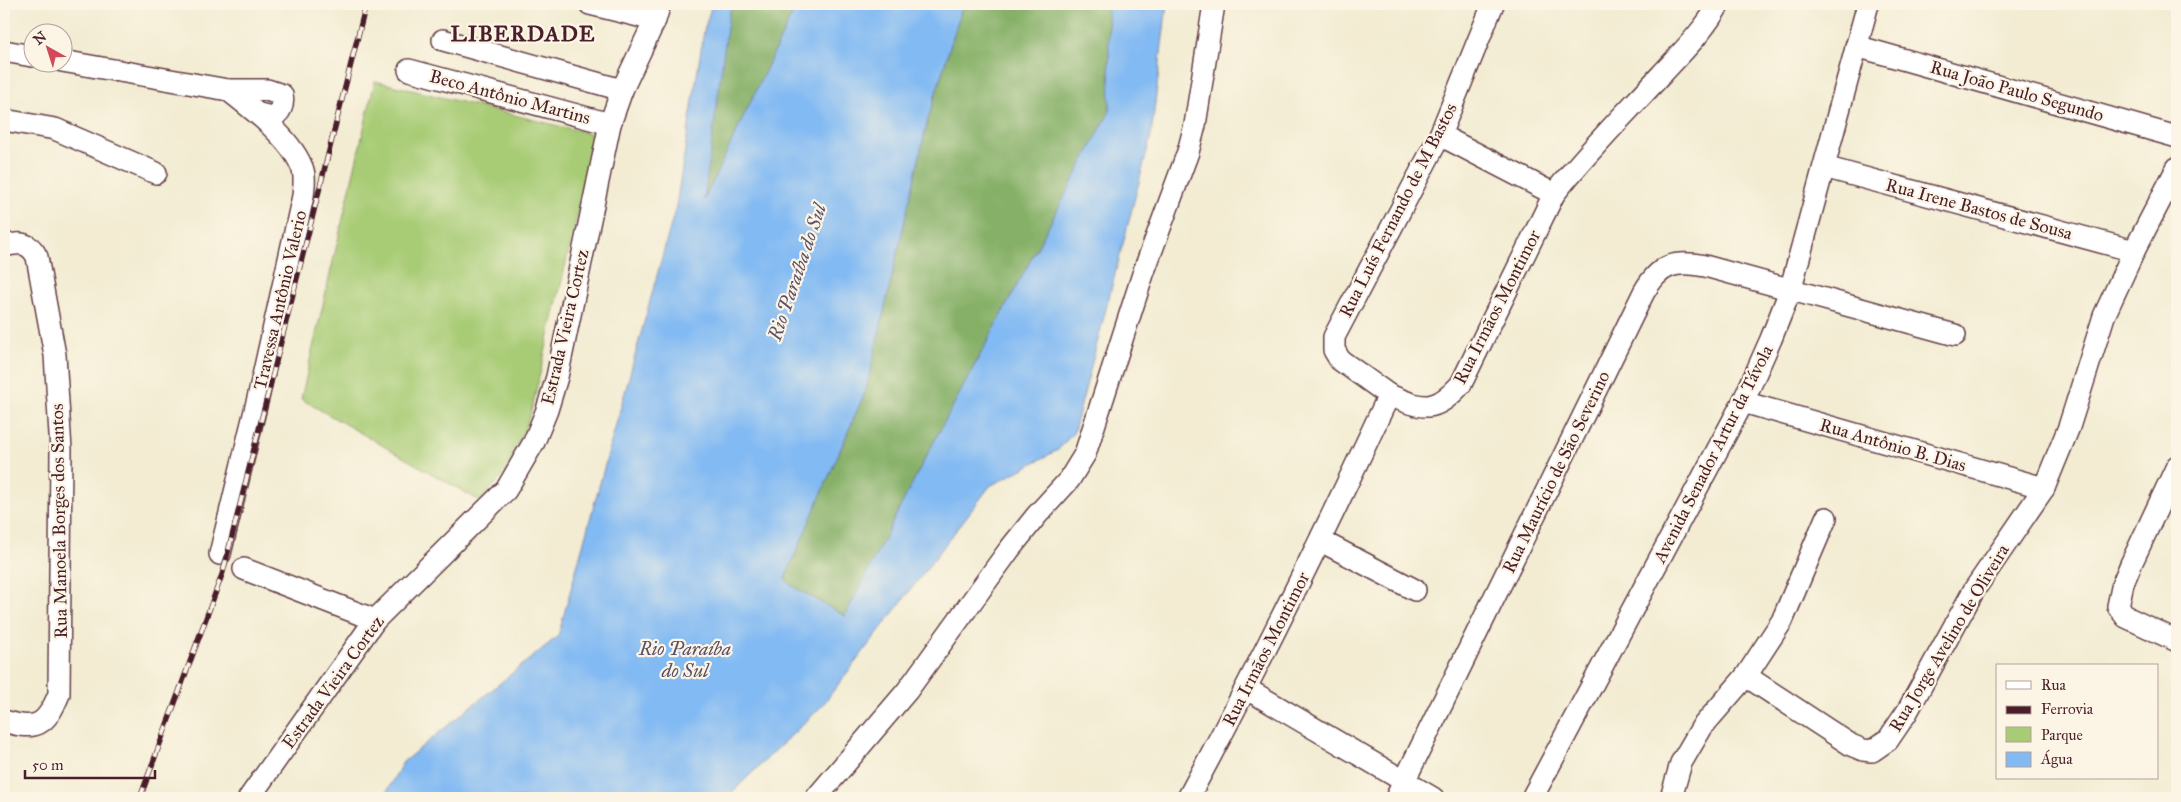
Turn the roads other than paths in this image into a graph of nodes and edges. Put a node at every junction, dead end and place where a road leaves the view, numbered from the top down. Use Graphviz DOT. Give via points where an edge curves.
graph roads {
  1 [pos="590,4"];
  2 [pos="1214,4"];
  3 [pos="1493,4"];
  4 [pos="1719,4"];
  5 [pos="1868,4"];
  6 [pos="658,12"];
  7 [pos="443,40"];
  8 [pos="1856,46"];
  9 [pos="4,51"];
  10 [pos="22,54"];
  11 [pos="72,63"];
  12 [pos="410,70"];
  13 [pos="228,90"];
  14 [pos="622,90"];
  15 [pos="259,114"];
  16 [pos="4,120"];
  17 [pos="610,124"];
  18 [pos="1440,135"];
  19 [pos="2177,137"];
  20 [pos="1824,167"];
  21 [pos="2177,168"];
  22 [pos="156,173"];
  23 [pos="1554,194"];
  24 [pos="4,246"];
  25 [pos="2134,251"];
  26 [pos="1790,291"];
  27 [pos="1955,335"];
  28 [pos="1389,395"];
  29 [pos="1743,402"];
  30 [pos="2177,466"];
  31 [pos="2044,488"];
  32 [pos="1826,518"];
  33 [pos="1321,541"];
  34 [pos="220,554"];
  35 [pos="244,569"];
  36 [pos="1415,590"];
  37 [pos="375,620"];
  38 [pos="2177,641"];
  39 [pos="1746,676"];
  40 [pos="1247,689"];
  41 [pos="4,721"];
  42 [pos="1400,789"];
  43 [pos="249,798"];
  44 [pos="816,798"];
  45 [pos="1188,798"];
  46 [pos="1434,798"];
  47 [pos="1532,798"];
  48 [pos="1671,798"];
  1 -- 6 [label="street"];
  2 -- 44 [label="street" via="1188,152 1144,271 1085,454 1070,480 1009,550 907,691"];
  3 -- 18 [label="street, Rua Luís Fernando de M Bastos"];
  4 -- 23 [label="street, Rua Irmãos Montimor" via="1686,49 1572,170"];
  5 -- 8 [label="street, Avenida Senador Artur da Távola"];
  6 -- 14 [label="street, Estrada Vieira Cortez"];
  7 -- 14 [label="street"];
  8 -- 19 [label="street, Rua João Paulo Segundo"];
  8 -- 20 [label="street, Avenida Senador Artur da Távola"];
  9 -- 10 [label="street"];
  11 -- 13 [label="street"];
  12 -- 17 [label="street, Beco Antônio Martins"];
  13 -- 15 [label="street, Travessa Antônio Valerio"];
  13 -- 15 [label="street" via="267,90 282,95 281,109 271,117"];
  14 -- 17 [label="street, Estrada Vieira Cortez"];
  15 -- 34 [label="street, Travessa Antônio Valerio" via="289,146 302,166 303,196"];
  16 -- 22 [label="street" via="55,129"];
  17 -- 37 [label="street, Estrada Vieira Cortez" via="557,376 534,442 506,490"];
  18 -- 23 [label="street"];
  18 -- 28 [label="street, Rua Luís Fernando de M Bastos" via="1339,326 1334,345 1340,360"];
  20 -- 25 [label="street, Rua Irene Bastos de Sousa"];
  20 -- 26 [label="street, Avenida Senador Artur da Távola"];
  21 -- 25 [label="street, Rua Jorge Avelino de Oliveira"];
  23 -- 28 [label="street, Rua Irmãos Montimor" via="1461,384 1433,406 1415,406"];
  24 -- 41 [label="street, Rua Manoela Borges dos Santos" via="28,245 37,258 54,355 61,450 59,694 46,718 34,726"];
  25 -- 31 [label="street, Rua Jorge Avelino de Oliveira" via="2104,316 2069,427"];
  26 -- 27 [label="street, Rua Maurício de São Severino"];
  26 -- 29 [label="street, Avenida Senador Artur da Távola"];
  26 -- 42 [label="street, Rua Maurício de São Severino" via="1688,263 1672,264 1652,277"];
  28 -- 33 [label="street, Rua Irmãos Montimor"];
  29 -- 31 [label="street, Rua Antônio B. Dias"];
  29 -- 47 [label="street, Avenida Senador Artur da Távola"];
  30 -- 38 [label="street" via="2130,564 2118,601 2126,617"];
  31 -- 39 [label="street, Rua Jorge Avelino de Oliveira" via="1974,590 1907,712 1880,747 1872,751 1851,746"];
  32 -- 39 [label="street" via="1782,620"];
  33 -- 36 [label="street"];
  33 -- 40 [label="street, Rua Irmãos Montimor"];
  35 -- 37 [label="street"];
  37 -- 43 [label="street, Estrada Vieira Cortez"];
  39 -- 48 [label="street" via="1702,727 1681,763"];
  40 -- 42 [label="street"];
  40 -- 45 [label="street, Rua Irmãos Montimor"];
  42 -- 46 [label="street"];
}
